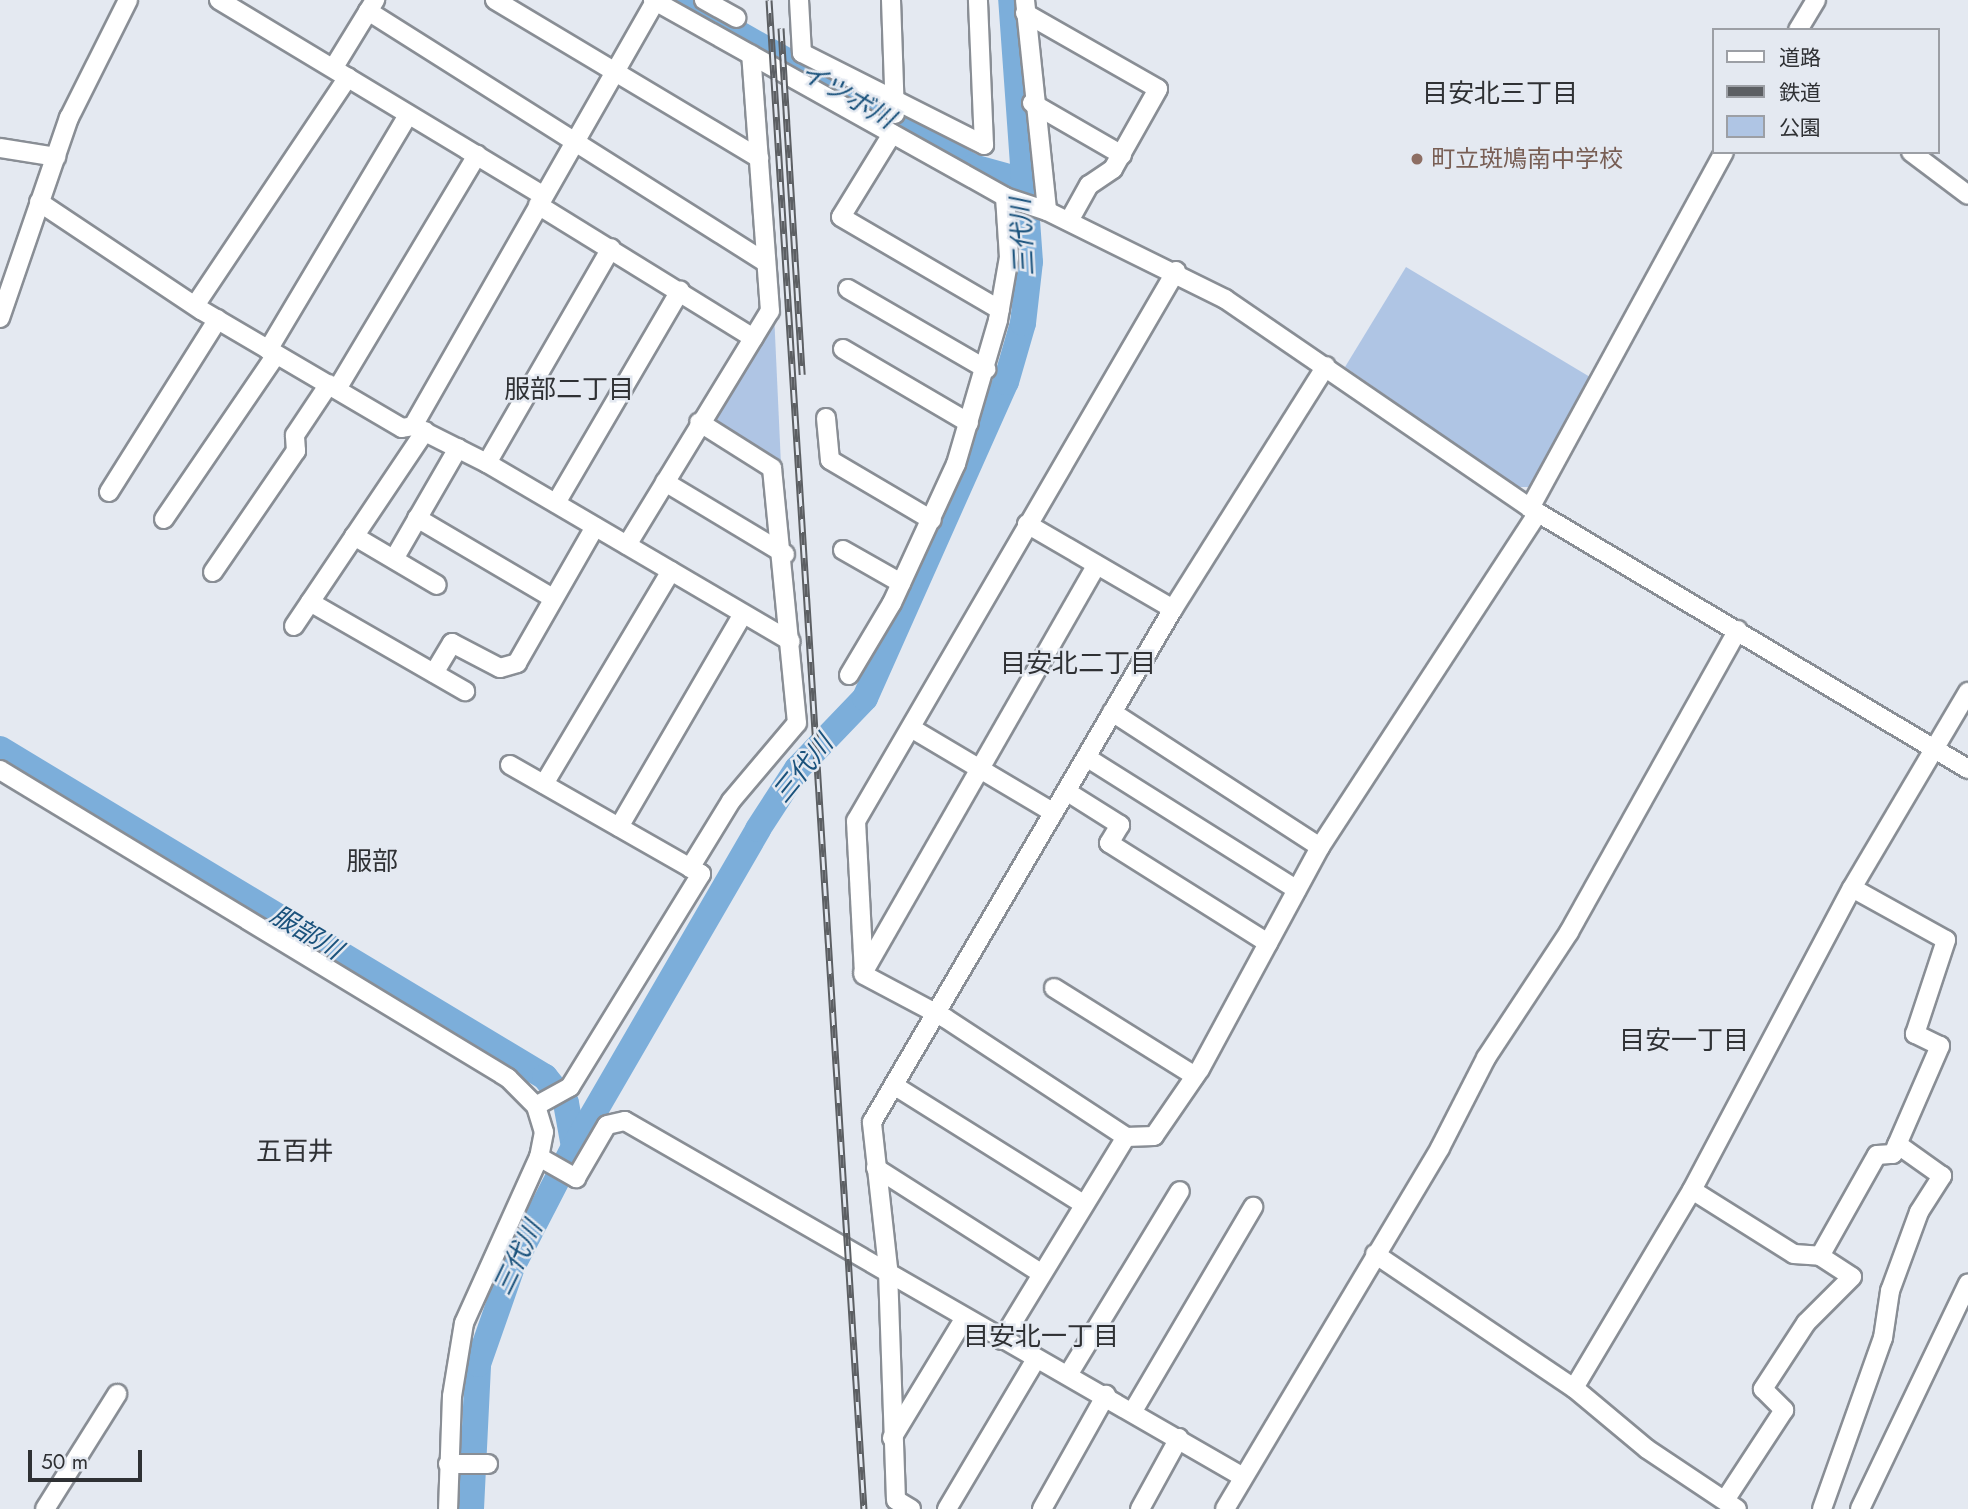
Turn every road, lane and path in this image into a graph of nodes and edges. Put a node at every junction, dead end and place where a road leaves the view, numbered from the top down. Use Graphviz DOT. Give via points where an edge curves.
graph roads {
  1 [pos="128,0"];
  2 [pos="219,0"];
  3 [pos="495,0"];
  4 [pos="654,0"];
  5 [pos="704,0"];
  6 [pos="799,0"];
  7 [pos="891,0"];
  8 [pos="978,0"];
  9 [pos="1816,0"];
  10 [pos="371,5"];
  11 [pos="1025,6"];
  12 [pos="736,18"];
  13 [pos="1799,28"];
  14 [pos="751,55"];
  15 [pos="611,70"];
  16 [pos="341,72"];
  17 [pos="1032,103"];
  18 [pos="899,107"];
  19 [pos="408,115"];
  20 [pos="888,132"];
  21 [pos="573,140"];
  22 [pos="0,148"];
  23 [pos="1723,154"];
  24 [pos="1914,154"];
  25 [pos="477,155"];
  26 [pos="1122,155"];
  27 [pos="55,157"];
  28 [pos="759,158"];
  29 [pos="1968,195"];
  30 [pos="1005,197"];
  31 [pos="540,200"];
  32 [pos="39,202"];
  33 [pos="1047,211"];
  34 [pos="1069,221"];
  35 [pos="611,248"];
  36 [pos="764,261"];
  37 [pos="1175,271"];
  38 [pos="848,289"];
  39 [pos="680,291"];
  40 [pos="196,304"];
  41 [pos="1000,310"];
  42 [pos="0,318"];
  43 [pos="218,319"];
  44 [pos="753,338"];
  45 [pos="842,349"];
  46 [pos="272,352"];
  47 [pos="1326,366"];
  48 [pos="986,369"];
  49 [pos="333,386"];
  50 [pos="826,418"];
  51 [pos="699,422"];
  52 [pos="970,423"];
  53 [pos="419,428"];
  54 [pos="458,448"];
  55 [pos="487,463"];
  56 [pos="665,482"];
  57 [pos="109,492"];
  58 [pos="556,503"];
  59 [pos="1534,510"];
  60 [pos="417,518"];
  61 [pos="164,519"];
  62 [pos="932,520"];
  63 [pos="1027,524"];
  64 [pos="595,527"];
  65 [pos="354,536"];
  66 [pos="627,545"];
  67 [pos="843,550"];
  68 [pos="785,554"];
  69 [pos="394,559"];
  70 [pos="1097,565"];
  71 [pos="671,571"];
  72 [pos="213,572"];
  73 [pos="901,583"];
  74 [pos="437,584"];
  75 [pos="553,598"];
  76 [pos="310,602"];
  77 [pos="1173,609"];
  78 [pos="743,614"];
  79 [pos="294,626"];
  80 [pos="1738,630"];
  81 [pos="791,641"];
  82 [pos="434,673"];
  83 [pos="849,676"];
  84 [pos="465,691"];
  85 [pos="1968,692"];
  86 [pos="1112,712"];
  87 [pos="911,728"];
  88 [pos="1934,749"];
  89 [pos="1086,757"];
  90 [pos="510,765"];
  91 [pos="978,768"];
  92 [pos="1968,769"];
  93 [pos="0,770"];
  94 [pos="544,784"];
  95 [pos="1066,791"];
  96 [pos="1054,813"];
  97 [pos="619,827"];
  98 [pos="1320,847"];
  99 [pos="690,868"];
  100 [pos="1852,888"];
  101 [pos="1297,890"];
  102 [pos="1268,943"];
  103 [pos="863,973"];
  104 [pos="1054,988"];
  105 [pos="933,1014"];
  106 [pos="1195,1076"];
  107 [pos="895,1086"];
  108 [pos="540,1104"];
  109 [pos="1126,1136"];
  110 [pos="1897,1144"];
  111 [pos="541,1158"];
  112 [pos="876,1168"];
  113 [pos="1692,1190"];
  114 [pos="1180,1191"];
  115 [pos="1083,1203"];
  116 [pos="1253,1207"];
  117 [pos="1375,1254"];
  118 [pos="1820,1256"];
  119 [pos="888,1268"];
  120 [pos="1041,1273"];
  121 [pos="1968,1284"];
  122 [pos="964,1319"];
  123 [pos="1002,1340"];
  124 [pos="1036,1359"];
  125 [pos="1068,1375"];
  126 [pos="1574,1388"];
  127 [pos="117,1394"];
  128 [pos="1106,1395"];
  129 [pos="1133,1411"];
  130 [pos="892,1438"];
  131 [pos="1179,1438"];
  132 [pos="450,1464"];
  133 [pos="486,1464"];
  134 [pos="1243,1477"];
  135 [pos="1732,1503"];
  136 [pos="45,1509"];
  137 [pos="448,1509"];
  138 [pos="911,1509"];
  139 [pos="947,1509"];
  140 [pos="1042,1509"];
  141 [pos="1140,1509"];
  142 [pos="1225,1509"];
  143 [pos="1822,1509"];
  144 [pos="1860,1509"];
  1 -- 27 [label="street" via="97,53"];
  2 -- 16 [label="street"];
  3 -- 15 [label="street"];
  4 -- 14 [label="street"];
  4 -- 15 [label="street"];
  5 -- 12 [label="street"];
  6 -- 18 [label="street" via="802,53"];
  7 -- 18 [label="street"];
  8 -- 18 [label="street" via="985,145 907,103"];
  9 -- 13 [label="street"];
  10 -- 16 [label="street"];
  10 -- 21 [label="street"];
  11 -- 17 [label="street"];
  11 -- 26 [label="street" via="1158,89"];
  14 -- 20 [label="street"];
  14 -- 28 [label="street"];
  15 -- 21 [label="street"];
  15 -- 28 [label="street"];
  16 -- 19 [label="street"];
  16 -- 40 [label="street"];
  17 -- 26 [label="street"];
  17 -- 33 [label="street"];
  18 -- 20 [label="street"];
  19 -- 25 [label="street"];
  19 -- 46 [label="street"];
  20 -- 30 [label="street"];
  20 -- 41 [label="street" via="842,217"];
  21 -- 31 [label="street"];
  21 -- 36 [label="street"];
  22 -- 27 [label="street"];
  23 -- 59 [label="street"];
  24 -- 29 [label="street"];
  25 -- 31 [label="street"];
  25 -- 49 [label="street"];
  26 -- 34 [label="street" via="1089,186"];
  27 -- 32 [label="street"];
  28 -- 36 [label="street"];
  30 -- 33 [label="street"];
  30 -- 41 [label="street" via="1009,257"];
  31 -- 35 [label="street"];
  31 -- 53 [label="street"];
  32 -- 40 [label="street"];
  32 -- 42 [label="street"];
  33 -- 34 [label="street"];
  34 -- 37 [label="street"];
  35 -- 39 [label="street"];
  35 -- 55 [label="street"];
  36 -- 44 [label="street" via="770,310"];
  37 -- 47 [label="street"];
  37 -- 63 [label="street"];
  38 -- 48 [label="street"];
  39 -- 44 [label="street"];
  39 -- 58 [label="street"];
  40 -- 43 [label="street"];
  41 -- 48 [label="street"];
  43 -- 46 [label="street"];
  43 -- 57 [label="street"];
  44 -- 51 [label="street"];
  45 -- 52 [label="street"];
  46 -- 49 [label="street"];
  46 -- 61 [label="street"];
  47 -- 59 [label="street"];
  47 -- 77 [label="street"];
  48 -- 52 [label="street"];
  49 -- 53 [label="street" via="402,429"];
  49 -- 72 [label="street" via="295,435 296,451"];
  50 -- 62 [label="street" via="830,460"];
  51 -- 56 [label="street"];
  51 -- 68 [label="street" via="772,468"];
  52 -- 62 [label="street"];
  53 -- 54 [label="street"];
  53 -- 65 [label="street"];
  54 -- 55 [label="street"];
  54 -- 60 [label="street"];
  55 -- 58 [label="street"];
  56 -- 66 [label="street"];
  56 -- 68 [label="street"];
  58 -- 64 [label="street"];
  59 -- 80 [label="street"];
  59 -- 98 [label="street"];
  60 -- 69 [label="street"];
  60 -- 75 [label="street"];
  62 -- 73 [label="street"];
  63 -- 70 [label="street"];
  63 -- 87 [label="street"];
  64 -- 66 [label="street"];
  64 -- 75 [label="street"];
  65 -- 69 [label="street"];
  65 -- 76 [label="street"];
  66 -- 71 [label="street"];
  67 -- 73 [label="street"];
  68 -- 81 [label="street"];
  69 -- 74 [label="street"];
  70 -- 77 [label="street"];
  70 -- 91 [label="street"];
  71 -- 78 [label="street"];
  71 -- 94 [label="street"];
  73 -- 83 [label="street"];
  75 -- 82 [label="street" via="517,663 500,668 453,643"];
  76 -- 79 [label="street"];
  76 -- 82 [label="street"];
  77 -- 86 [label="street"];
  78 -- 81 [label="street"];
  78 -- 97 [label="street"];
  80 -- 88 [label="street"];
  80 -- 117 [label="street" via="1569,932 1486,1058"];
  81 -- 99 [label="street" via="797,723 731,801"];
  82 -- 84 [label="street"];
  85 -- 88 [label="street"];
  86 -- 89 [label="street"];
  86 -- 98 [label="street"];
  87 -- 91 [label="street"];
  87 -- 103 [label="street" via="856,821"];
  88 -- 92 [label="street"];
  88 -- 100 [label="street"];
  89 -- 95 [label="street"];
  89 -- 101 [label="street"];
  90 -- 94 [label="street"];
  91 -- 96 [label="street"];
  91 -- 103 [label="street"];
  93 -- 108 [label="street" via="508,1078"];
  94 -- 97 [label="street"];
  95 -- 96 [label="street"];
  95 -- 102 [label="street" via="1120,825 1109,843"];
  96 -- 105 [label="street"];
  97 -- 99 [label="street"];
  98 -- 101 [label="street"];
  99 -- 108 [label="street" via="701,874 570,1087"];
  100 -- 110 [label="street" via="1946,940 1915,1034 1940,1046"];
  100 -- 113 [label="street"];
  101 -- 102 [label="street"];
  102 -- 106 [label="street"];
  103 -- 105 [label="street"];
  104 -- 106 [label="street"];
  105 -- 107 [label="street"];
  105 -- 109 [label="street"];
  106 -- 109 [label="street" via="1154,1136"];
  107 -- 112 [label="street" via="872,1122"];
  107 -- 115 [label="street"];
  108 -- 111 [label="street"];
  109 -- 115 [label="street"];
  110 -- 118 [label="street" via="1893,1154 1877,1155"];
  110 -- 143 [label="street" via="1942,1176 1919,1212 1890,1291 1883,1338"];
  111 -- 119 [label="street" via="576,1178 607,1125 625,1121"];
  111 -- 132 [label="street" via="464,1323"];
  112 -- 119 [label="street"];
  112 -- 120 [label="street"];
  113 -- 118 [label="street" via="1794,1254"];
  113 -- 126 [label="street"];
  114 -- 125 [label="street"];
  115 -- 120 [label="street"];
  116 -- 129 [label="street"];
  117 -- 126 [label="street"];
  117 -- 134 [label="street"];
  118 -- 135 [label="street" via="1852,1277 1806,1323 1763,1389 1784,1410"];
  119 -- 122 [label="street"];
  119 -- 130 [label="street"];
  120 -- 123 [label="street"];
  121 -- 144 [label="street"];
  122 -- 123 [label="street"];
  122 -- 130 [label="street"];
  123 -- 124 [label="street"];
  124 -- 125 [label="street"];
  124 -- 139 [label="street"];
  125 -- 128 [label="street"];
  126 -- 135 [label="street" via="1647,1448"];
  127 -- 136 [label="street"];
  128 -- 129 [label="street"];
  128 -- 140 [label="street"];
  129 -- 131 [label="street"];
  130 -- 138 [label="street" via="896,1500"];
  131 -- 134 [label="street"];
  131 -- 141 [label="street"];
  132 -- 133 [label="street"];
  132 -- 137 [label="street"];
  134 -- 142 [label="street"];
}
